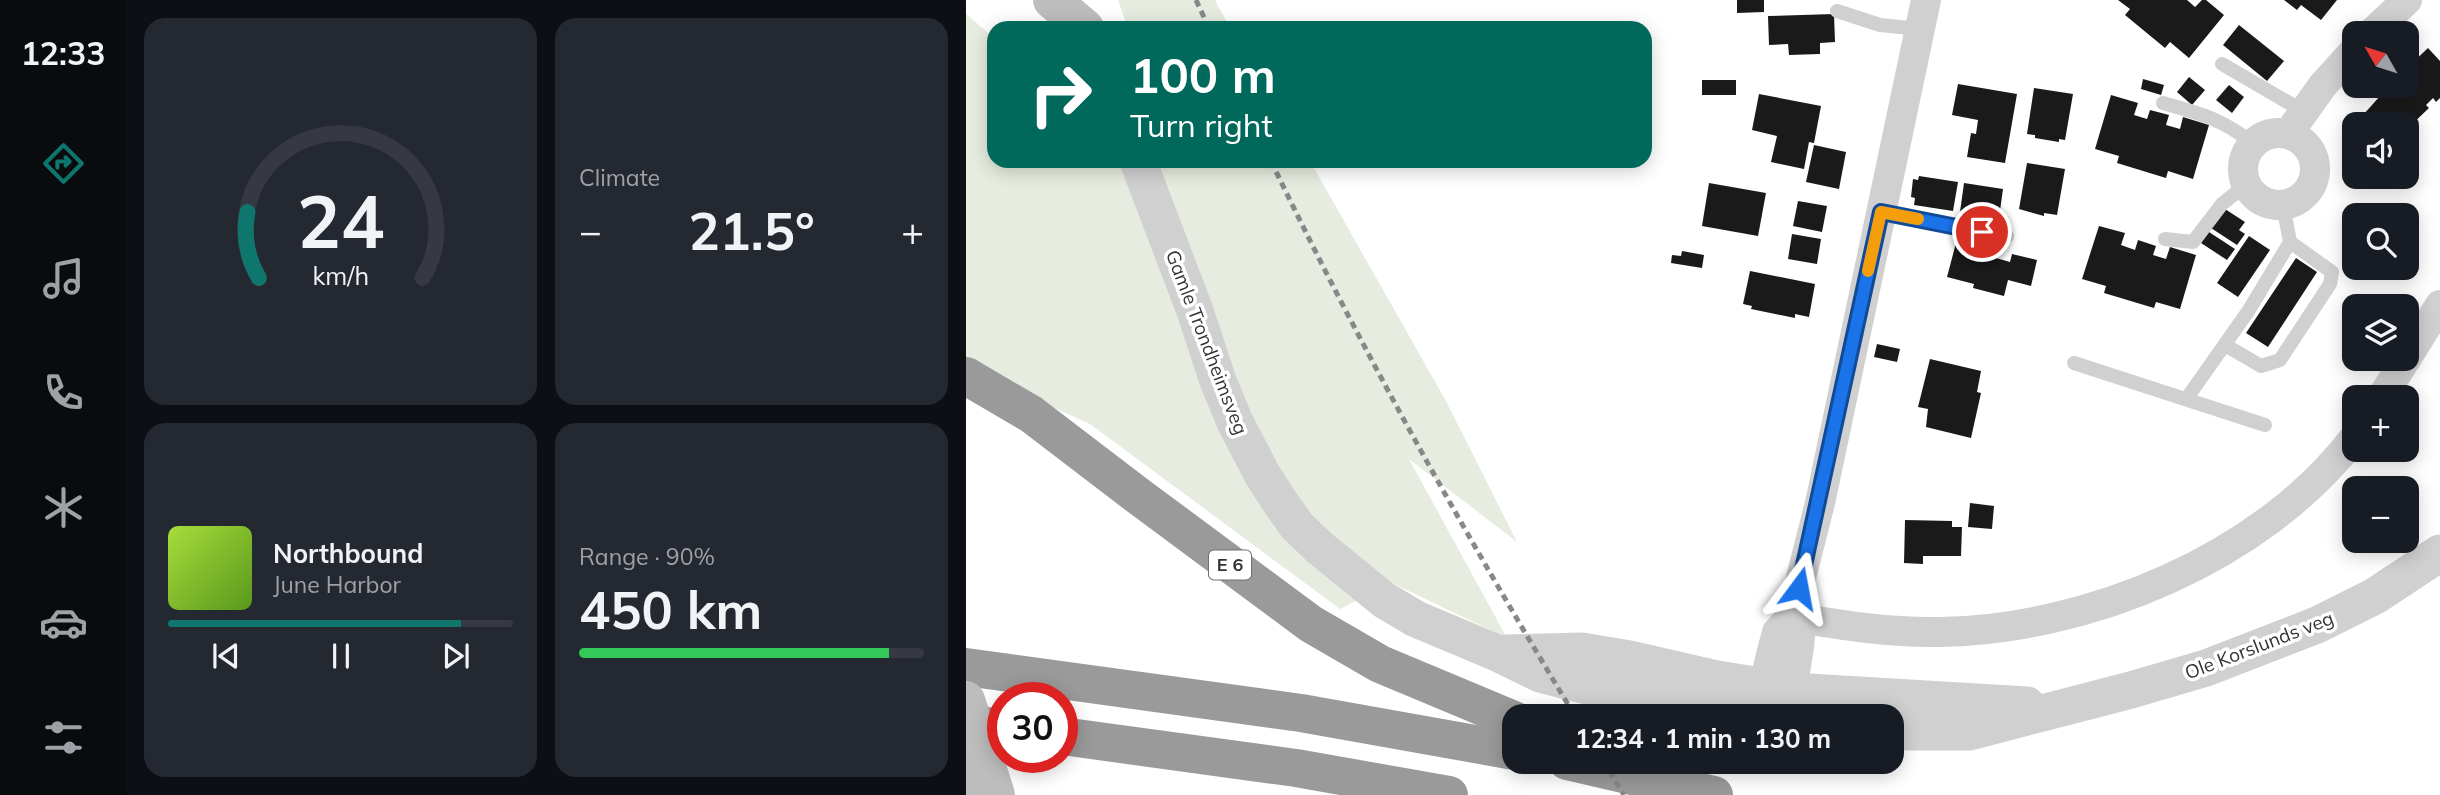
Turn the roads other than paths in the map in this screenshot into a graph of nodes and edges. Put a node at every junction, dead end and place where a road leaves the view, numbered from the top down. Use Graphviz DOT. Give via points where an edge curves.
graph roads {
  1 [pos="1052,0"];
  2 [pos="1075,0"];
  3 [pos="2407,0"];
  4 [pos="1837,12"];
  5 [pos="1923,14"];
  6 [pos="1078,21"];
  7 [pos="1083,21"];
  8 [pos="2385,21"];
  9 [pos="2342,62"];
  10 [pos="2222,64"];
  11 [pos="2163,103"];
  12 [pos="2296,123"];
  13 [pos="2254,144"];
  14 [pos="1141,168"];
  15 [pos="2247,184"];
  16 [pos="2283,205"];
  17 [pos="1881,212"];
  18 [pos="2007,236"];
  19 [pos="2165,239"];
  20 [pos="2290,243"];
  21 [pos="2440,305"];
  22 [pos="2419,338"];
  23 [pos="2225,345"];
  24 [pos="2074,363"];
  25 [pos="966,376"];
  26 [pos="2187,398"];
  27 [pos="2265,425"];
  28 [pos="2342,454"];
  29 [pos="2440,553"];
  30 [pos="1791,617"];
  31 [pos="966,667"];
  32 [pos="966,700"];
  33 [pos="1768,704"];
  34 [pos="1770,704"];
  35 [pos="1870,704"];
  36 [pos="2064,706"];
  37 [pos="1502,715"];
  38 [pos="966,723"];
  39 [pos="987,726"];
  40 [pos="1904,732"];
  41 [pos="1078,738"];
  42 [pos="1502,749"];
  43 [pos="1625,774"];
  44 [pos="1641,774"];
  45 [pos="966,777"];
  46 [pos="1660,782"];
  47 [pos="972,795"];
  48 [pos="996,795"];
  49 [pos="1449,795"];
  50 [pos="1714,795"];
  1 -- 6 [label="main road"];
  2 -- 7 [label="street"];
  3 -- 8 [label="street"];
  4 -- 5 [label="lane" via="1880,25"];
  5 -- 17 [label="street"];
  9 -- 12 [label="street"];
  10 -- 12 [label="lane"];
  11 -- 13 [label="lane" via="2232,127"];
  12 -- 13 [label="street"];
  12 -- 16 [label="street" via="2299,139 2314,158 2315,170 2307,192"];
  13 -- 15 [label="street" via="2244,163"];
  14 -- 33 [label="street, Gamle Trondheimsveg" via="1218,381 1262,474 1297,526 1348,572 1384,600 1497,653 1581,651 1630,659 1717,679"];
  15 -- 16 [label="street" via="2262,201"];
  15 -- 19 [label="lane" via="2222,204 2193,242"];
  16 -- 20 [label="lane"];
  17 -- 18 [label="lane"];
  17 -- 30 [label="street"];
  20 -- 23 [label="lane"];
  20 -- 23 [label="lane" via="2332,272 2330,284 2280,360 2261,366"];
  21 -- 22 [label="street"];
  23 -- 26 [label="lane"];
  24 -- 26 [label="lane"];
  25 -- 37 [label="highway, E 6" via="1031,414 1311,624 1380,664"];
  26 -- 27 [label="lane"];
  28 -- 30 [label="street" via="2291,504 2232,547 2179,575 2100,604 1997,627 1940,632 1883,631"];
  29 -- 36 [label="street, Ole Korslunds veg" via="2375,596 2317,625 2193,672"];
  30 -- 34 [label="street" via="1777,632"];
  31 -- 42 [label="highway" via="1301,713"];
  32 -- 48 [label="main road, bridge"];
  35 -- 36 [label="street, Ole Korslunds veg"];
  36 -- 40 [label="street, Ole Korslunds veg" via="1969,732"];
  38 -- 39 [label="highway"];
  41 -- 49 [label="highway" via="1296,768"];
  43 -- 46 [label="highway"];
  44 -- 46 [label="highway"];
  45 -- 47 [label="main road"];
  46 -- 50 [label="highway"];
}
